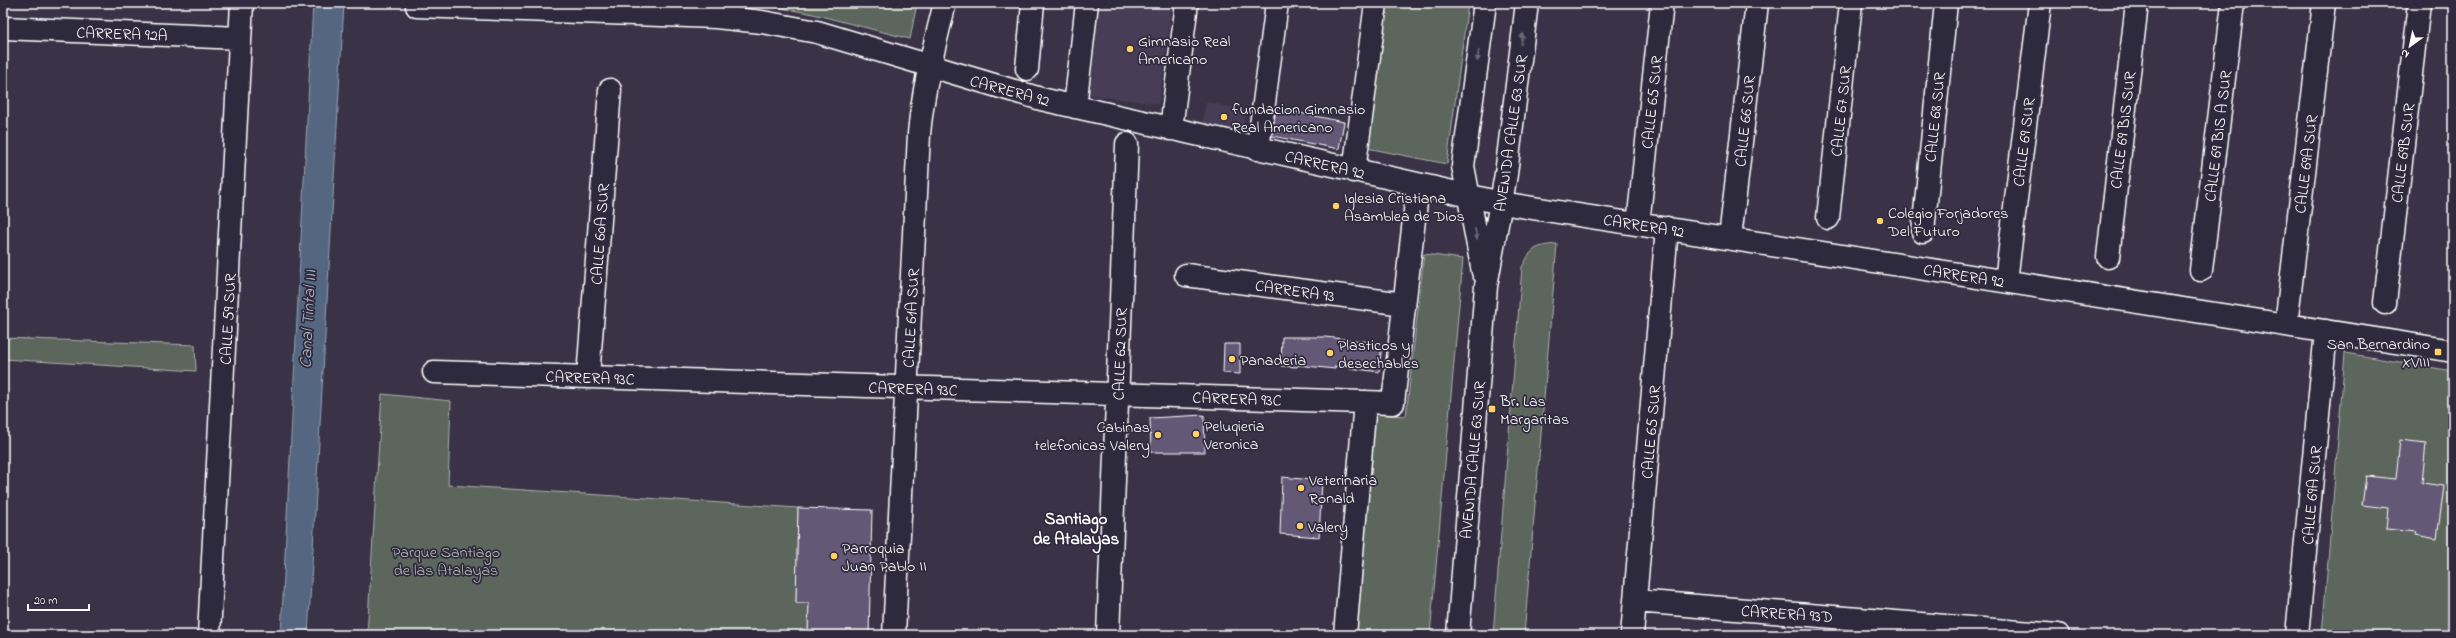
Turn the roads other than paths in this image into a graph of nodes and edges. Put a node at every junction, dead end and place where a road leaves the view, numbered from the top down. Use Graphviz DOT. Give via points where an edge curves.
graph roads {
  1 [pos="242,3"];
  2 [pos="945,3"];
  3 [pos="1033,3"];
  4 [pos="1087,3"];
  5 [pos="1187,3"];
  6 [pos="1277,3"];
  7 [pos="1376,3"];
  8 [pos="1485,3"];
  9 [pos="1527,3"];
  10 [pos="1662,3"];
  11 [pos="1757,3"];
  12 [pos="1851,3"];
  13 [pos="1946,3"];
  14 [pos="2040,3"];
  15 [pos="2137,3"];
  16 [pos="2233,3"];
  17 [pos="2324,3"];
  18 [pos="2419,3"];
  19 [pos="417,6"];
  20 [pos="3,28"];
  21 [pos="240,38"];
  22 [pos="928,66"];
  23 [pos="1027,70"];
  24 [pos="610,90"];
  25 [pos="1075,107"];
  26 [pos="1171,129"];
  27 [pos="1127,144"];
  28 [pos="1258,149"];
  29 [pos="1354,171"];
  30 [pos="1418,185"];
  31 [pos="1468,196"];
  32 [pos="1500,202"];
  33 [pos="1828,218"];
  34 [pos="1638,224"];
  35 [pos="1667,228"];
  36 [pos="1923,232"];
  37 [pos="1730,238"];
  38 [pos="2108,257"];
  39 [pos="2201,270"];
  40 [pos="1186,275"];
  41 [pos="2006,281"];
  42 [pos="1486,286"];
  43 [pos="2385,303"];
  44 [pos="1404,304"];
  45 [pos="2286,325"];
  46 [pos="2326,331"];
  47 [pos="2453,351"];
  48 [pos="434,372"];
  49 [pos="588,377"];
  50 [pos="907,387"];
  51 [pos="1118,394"];
  52 [pos="1366,402"];
  53 [pos="1635,601"];
  54 [pos="209,635"];
  55 [pos="894,635"];
  56 [pos="1108,635"];
  57 [pos="1345,635"];
  58 [pos="1458,635"];
  59 [pos="1632,635"];
  60 [pos="2058,635"];
  61 [pos="2297,635"];
  1 -- 21 [label="street, CALLE 59 SUR"];
  2 -- 22 [label="street, CALLE 61A SUR"];
  3 -- 23 [label="street"];
  4 -- 25 [label="street"];
  5 -- 26 [label="street"];
  6 -- 28 [label="street"];
  7 -- 29 [label="street"];
  8 -- 31 [label="street, AVENIDA CALLE 63 SUR, one-way" via="1463,166"];
  32 -- 9 [label="street, AVENIDA CALLE 63 SUR, one-way"];
  10 -- 34 [label="street, CALLE 65 SUR"];
  11 -- 37 [label="street, CALLE 66 SUR"];
  12 -- 33 [label="street, CALLE 67 SUR"];
  13 -- 36 [label="street, CALLE 68 SUR"];
  14 -- 41 [label="street, CALLE 69 SUR"];
  15 -- 38 [label="street, CALLE 69 BIS SUR"];
  16 -- 39 [label="street, CALLE 69 BIS A SUR"];
  17 -- 45 [label="street, CALLE 69A SUR"];
  18 -- 43 [label="street, CALLE 69B SUR"];
  19 -- 22 [label="street, CARRERA 92" via="716,17 762,22 817,32"];
  20 -- 21 [label="street, CARRERA 92A"];
  21 -- 54 [label="street, CALLE 59 SUR"];
  22 -- 25 [label="street, CARRERA 92"];
  22 -- 50 [label="street, CALLE 61A SUR" via="922,95 919,134"];
  24 -- 49 [label="street, CALLE 60A SUR"];
  25 -- 26 [label="street, CARRERA 92"];
  26 -- 28 [label="street, CARRERA 92"];
  27 -- 51 [label="street, CALLE 62 SUR"];
  28 -- 29 [label="street, CARRERA 92"];
  29 -- 30 [label="street, CARRERA 92"];
  30 -- 31 [label="street, CARRERA 92"];
  30 -- 44 [label="street"];
  31 -- 32 [label="street, CARRERA 92"];
  31 -- 42 [label="street, AVENIDA CALLE 63 SUR, one-way"];
  32 -- 34 [label="street, CARRERA 92"];
  32 -- 42 [label="street, AVENIDA CALLE 63 SUR"];
  34 -- 35 [label="street, CARRERA 92"];
  35 -- 37 [label="street, CARRERA 92"];
  35 -- 53 [label="street, CALLE 65 SUR"];
  37 -- 41 [label="street, CARRERA 92"];
  40 -- 44 [label="street, CARRERA 93"];
  41 -- 45 [label="street, CARRERA 92"];
  42 -- 58 [label="street, AVENIDA CALLE 63 SUR"];
  44 -- 52 [label="street, CARRERA 93C" via="1393,403"];
  45 -- 46 [label="street, CARRERA 92"];
  46 -- 47 [label="street, CARRERA 92"];
  46 -- 61 [label="street, CALLE 69A SUR"];
  48 -- 49 [label="street, CARRERA 93C"];
  49 -- 50 [label="street, CARRERA 93C"];
  50 -- 51 [label="street, CARRERA 93C"];
  50 -- 55 [label="street, CALLE 61A SUR"];
  51 -- 52 [label="street, CARRERA 93C"];
  51 -- 56 [label="street, CALLE 62 SUR"];
  52 -- 57 [label="street"];
  53 -- 59 [label="street, CALLE 65 SUR"];
  53 -- 60 [label="street, CARRERA 93D"];
}
